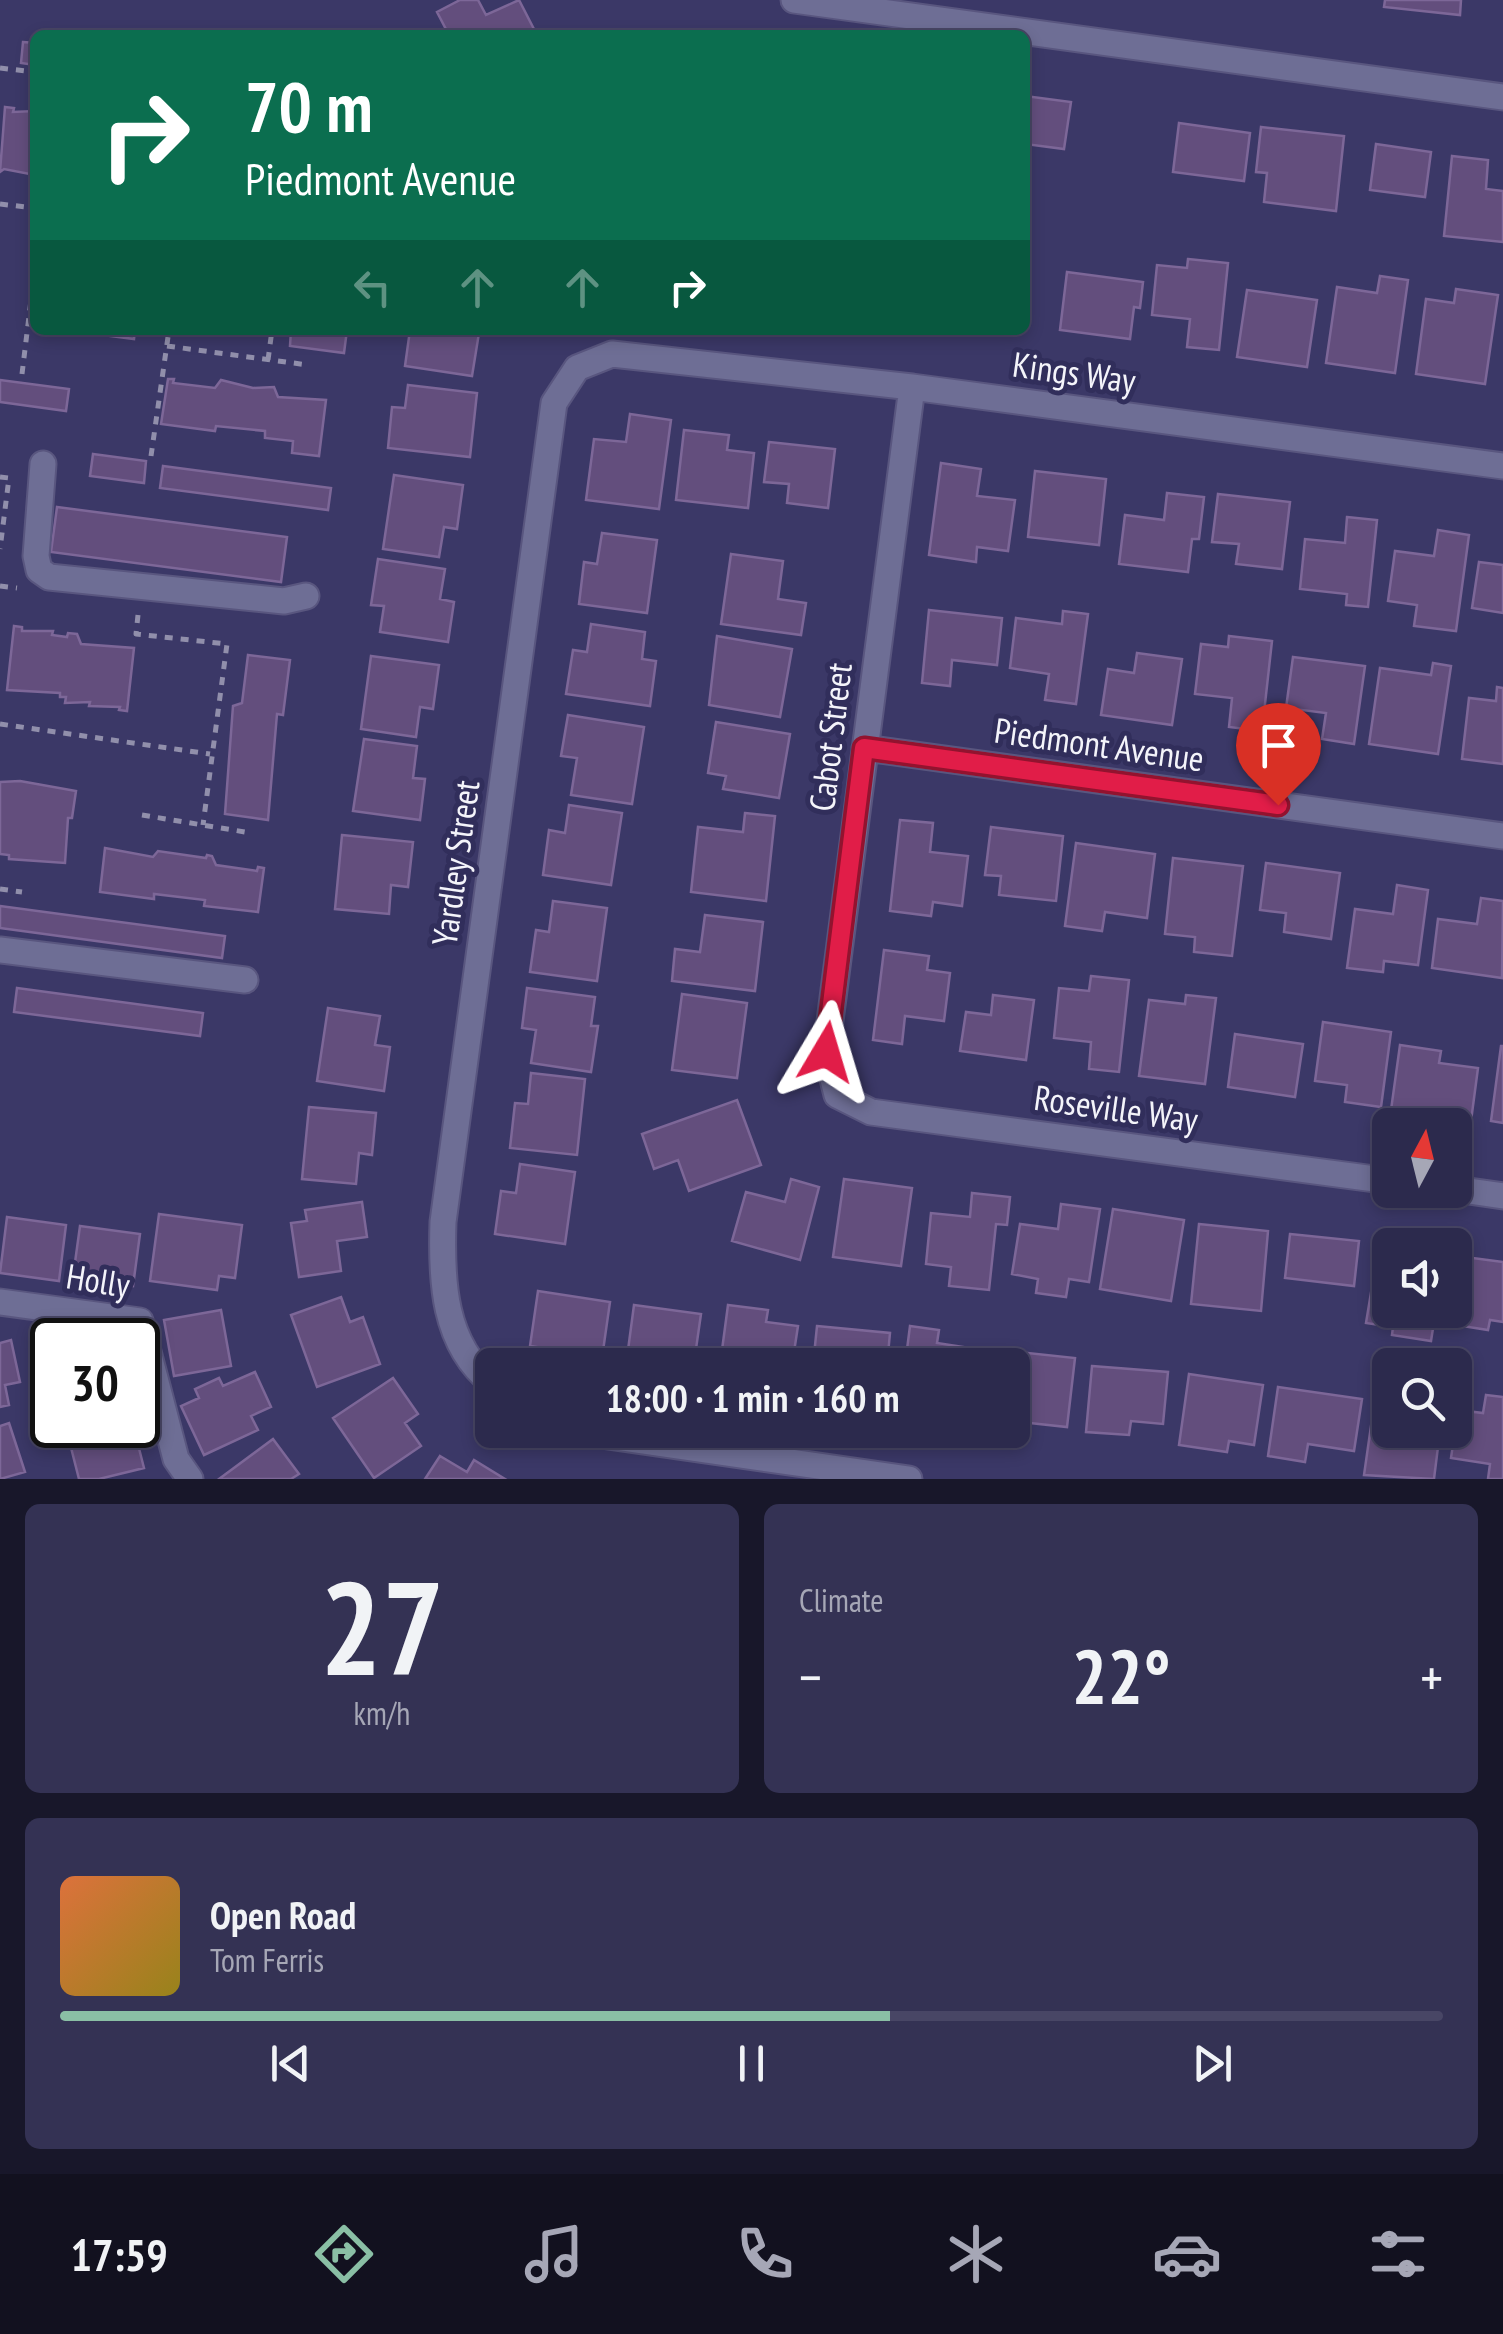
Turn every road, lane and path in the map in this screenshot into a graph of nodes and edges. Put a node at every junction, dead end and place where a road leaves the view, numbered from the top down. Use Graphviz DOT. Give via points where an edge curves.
graph roads {
  1 [pos="794,0"];
  2 [pos="1013,30"];
  3 [pos="1030,32"];
  4 [pos="0,68"];
  5 [pos="30,71"];
  6 [pos="1503,97"];
  7 [pos="0,204"];
  8 [pos="30,207"];
  9 [pos="30,308"];
  10 [pos="168,335"];
  11 [pos="271,335"];
  12 [pos="167,346"];
  13 [pos="268,360"];
  14 [pos="308,366"];
  15 [pos="577,368"];
  16 [pos="22,374"];
  17 [pos="912,387"];
  18 [pos="152,456"];
  19 [pos="43,464"];
  20 [pos="1503,466"];
  21 [pos="0,476"];
  22 [pos="0,549"];
  23 [pos="0,586"];
  24 [pos="35,590"];
  25 [pos="306,596"];
  26 [pos="140,603"];
  27 [pos="0,724"];
  28 [pos="864,748"];
  29 [pos="211,754"];
  30 [pos="142,815"];
  31 [pos="202,825"];
  32 [pos="251,833"];
  33 [pos="1503,836"];
  34 [pos="0,889"];
  35 [pos="22,892"];
  36 [pos="0,950"];
  37 [pos="244,980"];
  38 [pos="836,1095"];
  39 [pos="1372,1179"];
  40 [pos="1472,1192"];
  41 [pos="1503,1196"];
  42 [pos="0,1302"];
  43 [pos="475,1363"];
  44 [pos="692,1448"];
  45 [pos="190,1479"];
  46 [pos="910,1479"];
  1 -- 2 [label="street"];
  3 -- 6 [label="street"];
  4 -- 5 [label="path"];
  7 -- 8 [label="path"];
  9 -- 16 [label="path"];
  10 -- 12 [label="path"];
  11 -- 13 [label="path"];
  12 -- 13 [label="path"];
  12 -- 18 [label="path"];
  13 -- 14 [label="path"];
  15 -- 17 [label="street, Kings Way" via="612,354"];
  15 -- 43 [label="street, Yardley Street" via="554,403 443,1222 441,1280 453,1327"];
  17 -- 20 [label="street, Kings Way"];
  17 -- 28 [label="street, Cabot Street"];
  19 -- 25 [label="street" via="36,556 48,577 284,601"];
  21 -- 22 [label="path" via="9,478"];
  23 -- 24 [label="path"];
  26 -- 29 [label="path" via="136,634 227,644"];
  27 -- 29 [label="path"];
  28 -- 33 [label="street, Piedmont Avenue"];
  28 -- 38 [label="street, Cabot Street" via="826,1052"];
  29 -- 31 [label="path"];
  30 -- 31 [label="path"];
  31 -- 32 [label="path"];
  34 -- 35 [label="path"];
  36 -- 37 [label="street"];
  38 -- 39 [label="street, Roseville Way" via="870,1112"];
  40 -- 41 [label="street"];
  42 -- 45 [label="street, Holly" via="140,1321 176,1458"];
  44 -- 46 [label="street"];
}
